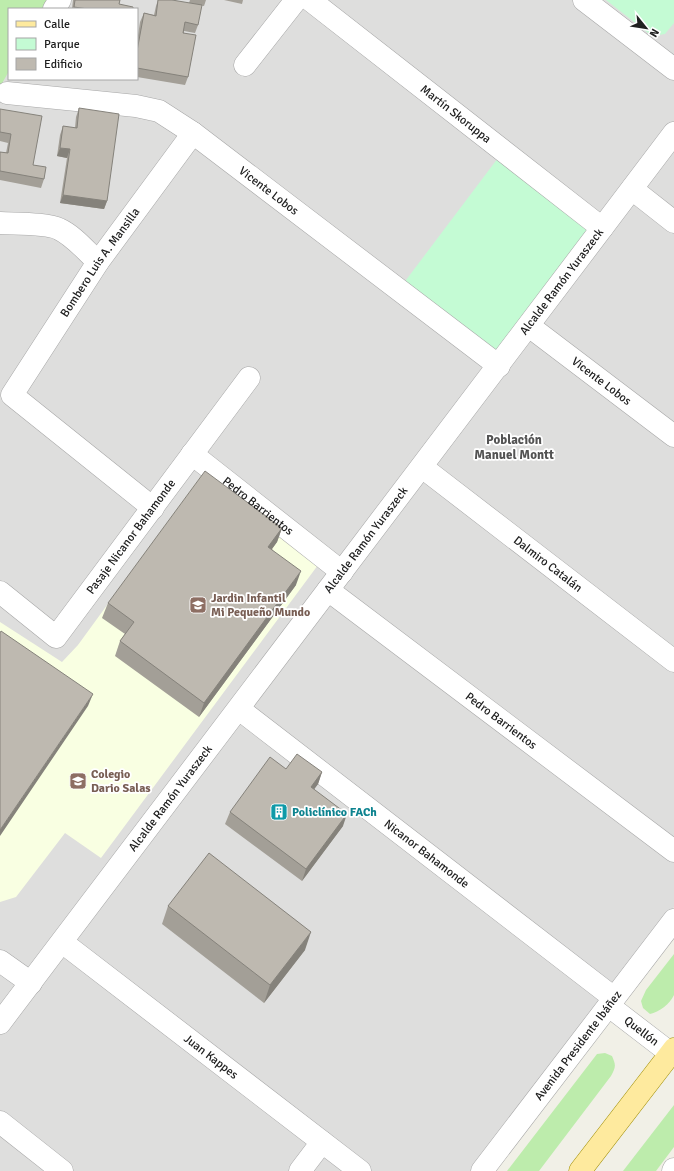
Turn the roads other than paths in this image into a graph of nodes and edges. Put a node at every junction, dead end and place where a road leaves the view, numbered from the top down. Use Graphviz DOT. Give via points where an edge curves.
graph roads {
  1 [pos="296,0"];
  2 [pos="310,0"];
  3 [pos="584,0"];
  4 [pos="245,65"];
  5 [pos="674,69"];
  6 [pos="7,93"];
  7 [pos="193,133"];
  8 [pos="674,134"];
  9 [pos="632,189"];
  10 [pos="674,222"];
  11 [pos="0,223"];
  12 [pos="602,228"];
  13 [pos="98,262"];
  14 [pos="529,326"];
  15 [pos="499,366"];
  16 [pos="249,378"];
  17 [pos="674,436"];
  18 [pos="192,454"];
  19 [pos="422,467"];
  20 [pos="153,508"];
  21 [pos="342,572"];
  22 [pos="328,590"];
  23 [pos="0,592"];
  24 [pos="674,661"];
  25 [pos="239,709"];
  26 [pos="674,851"];
  27 [pos="674,920"];
  28 [pos="62,942"];
  29 [pos="0,961"];
  30 [pos="31,983"];
  31 [pos="612,1002"];
  32 [pos="0,1023"];
  33 [pos="673,1053"];
  34 [pos="0,1122"];
  35 [pos="322,1142"];
  36 [pos="62,1171"];
  37 [pos="300,1171"];
  38 [pos="360,1171"];
  39 [pos="482,1171"];
  40 [pos="580,1171"];
  1 -- 4 [label="street"];
  2 -- 12 [label="street, Martín Skoruppa"];
  3 -- 5 [label="street"];
  6 -- 7 [label="street, Vicente Lobos" via="136,106 159,111"];
  7 -- 13 [label="street, Bombero Luis A. Mansilla"];
  7 -- 15 [label="street, Vicente Lobos"];
  8 -- 9 [label="street, Alcalde Ramón Yuraszeck"];
  9 -- 10 [label="street"];
  9 -- 12 [label="street, Alcalde Ramón Yuraszeck"];
  11 -- 13 [label="street" via="58,228"];
  12 -- 14 [label="street, Alcalde Ramón Yuraszeck"];
  13 -- 20 [label="street, Bombero Luis A. Mansilla" via="12,395"];
  14 -- 15 [label="street, Alcalde Ramón Yuraszeck"];
  14 -- 17 [label="street, Vicente Lobos"];
  15 -- 19 [label="street, Alcalde Ramón Yuraszeck"];
  16 -- 18 [label="street, Pasaje Nicanor Bahamonde"];
  18 -- 20 [label="street, Pasaje Nicanor Bahamonde"];
  18 -- 21 [label="street, Pedro Barrientos"];
  19 -- 21 [label="street, Alcalde Ramón Yuraszeck"];
  19 -- 24 [label="street, Dalmiro Catalán"];
  20 -- 23 [label="street, Pasaje Nicanor Bahamonde" via="56,637"];
  21 -- 22 [label="street, Alcalde Ramón Yuraszeck"];
  22 -- 25 [label="street, Alcalde Ramón Yuraszeck"];
  22 -- 26 [label="street, Pedro Barrientos"];
  25 -- 28 [label="street, Alcalde Ramón Yuraszeck"];
  25 -- 31 [label="street, Nicanor Bahamonde"];
  27 -- 31 [label="street, Avenida Presidente Ibáñez"];
  28 -- 30 [label="street, Alcalde Ramón Yuraszeck"];
  28 -- 35 [label="street, Juan Kappes"];
  29 -- 30 [label="street"];
  30 -- 32 [label="street, Alcalde Ramón Yuraszeck"];
  31 -- 33 [label="street, Quellón"];
  31 -- 39 [label="street, Avenida Presidente Ibáñez"];
  33 -- 40 [label="main road"];
  34 -- 36 [label="street"];
  35 -- 37 [label="street"];
  35 -- 38 [label="street, Juan Kappes"];
}
